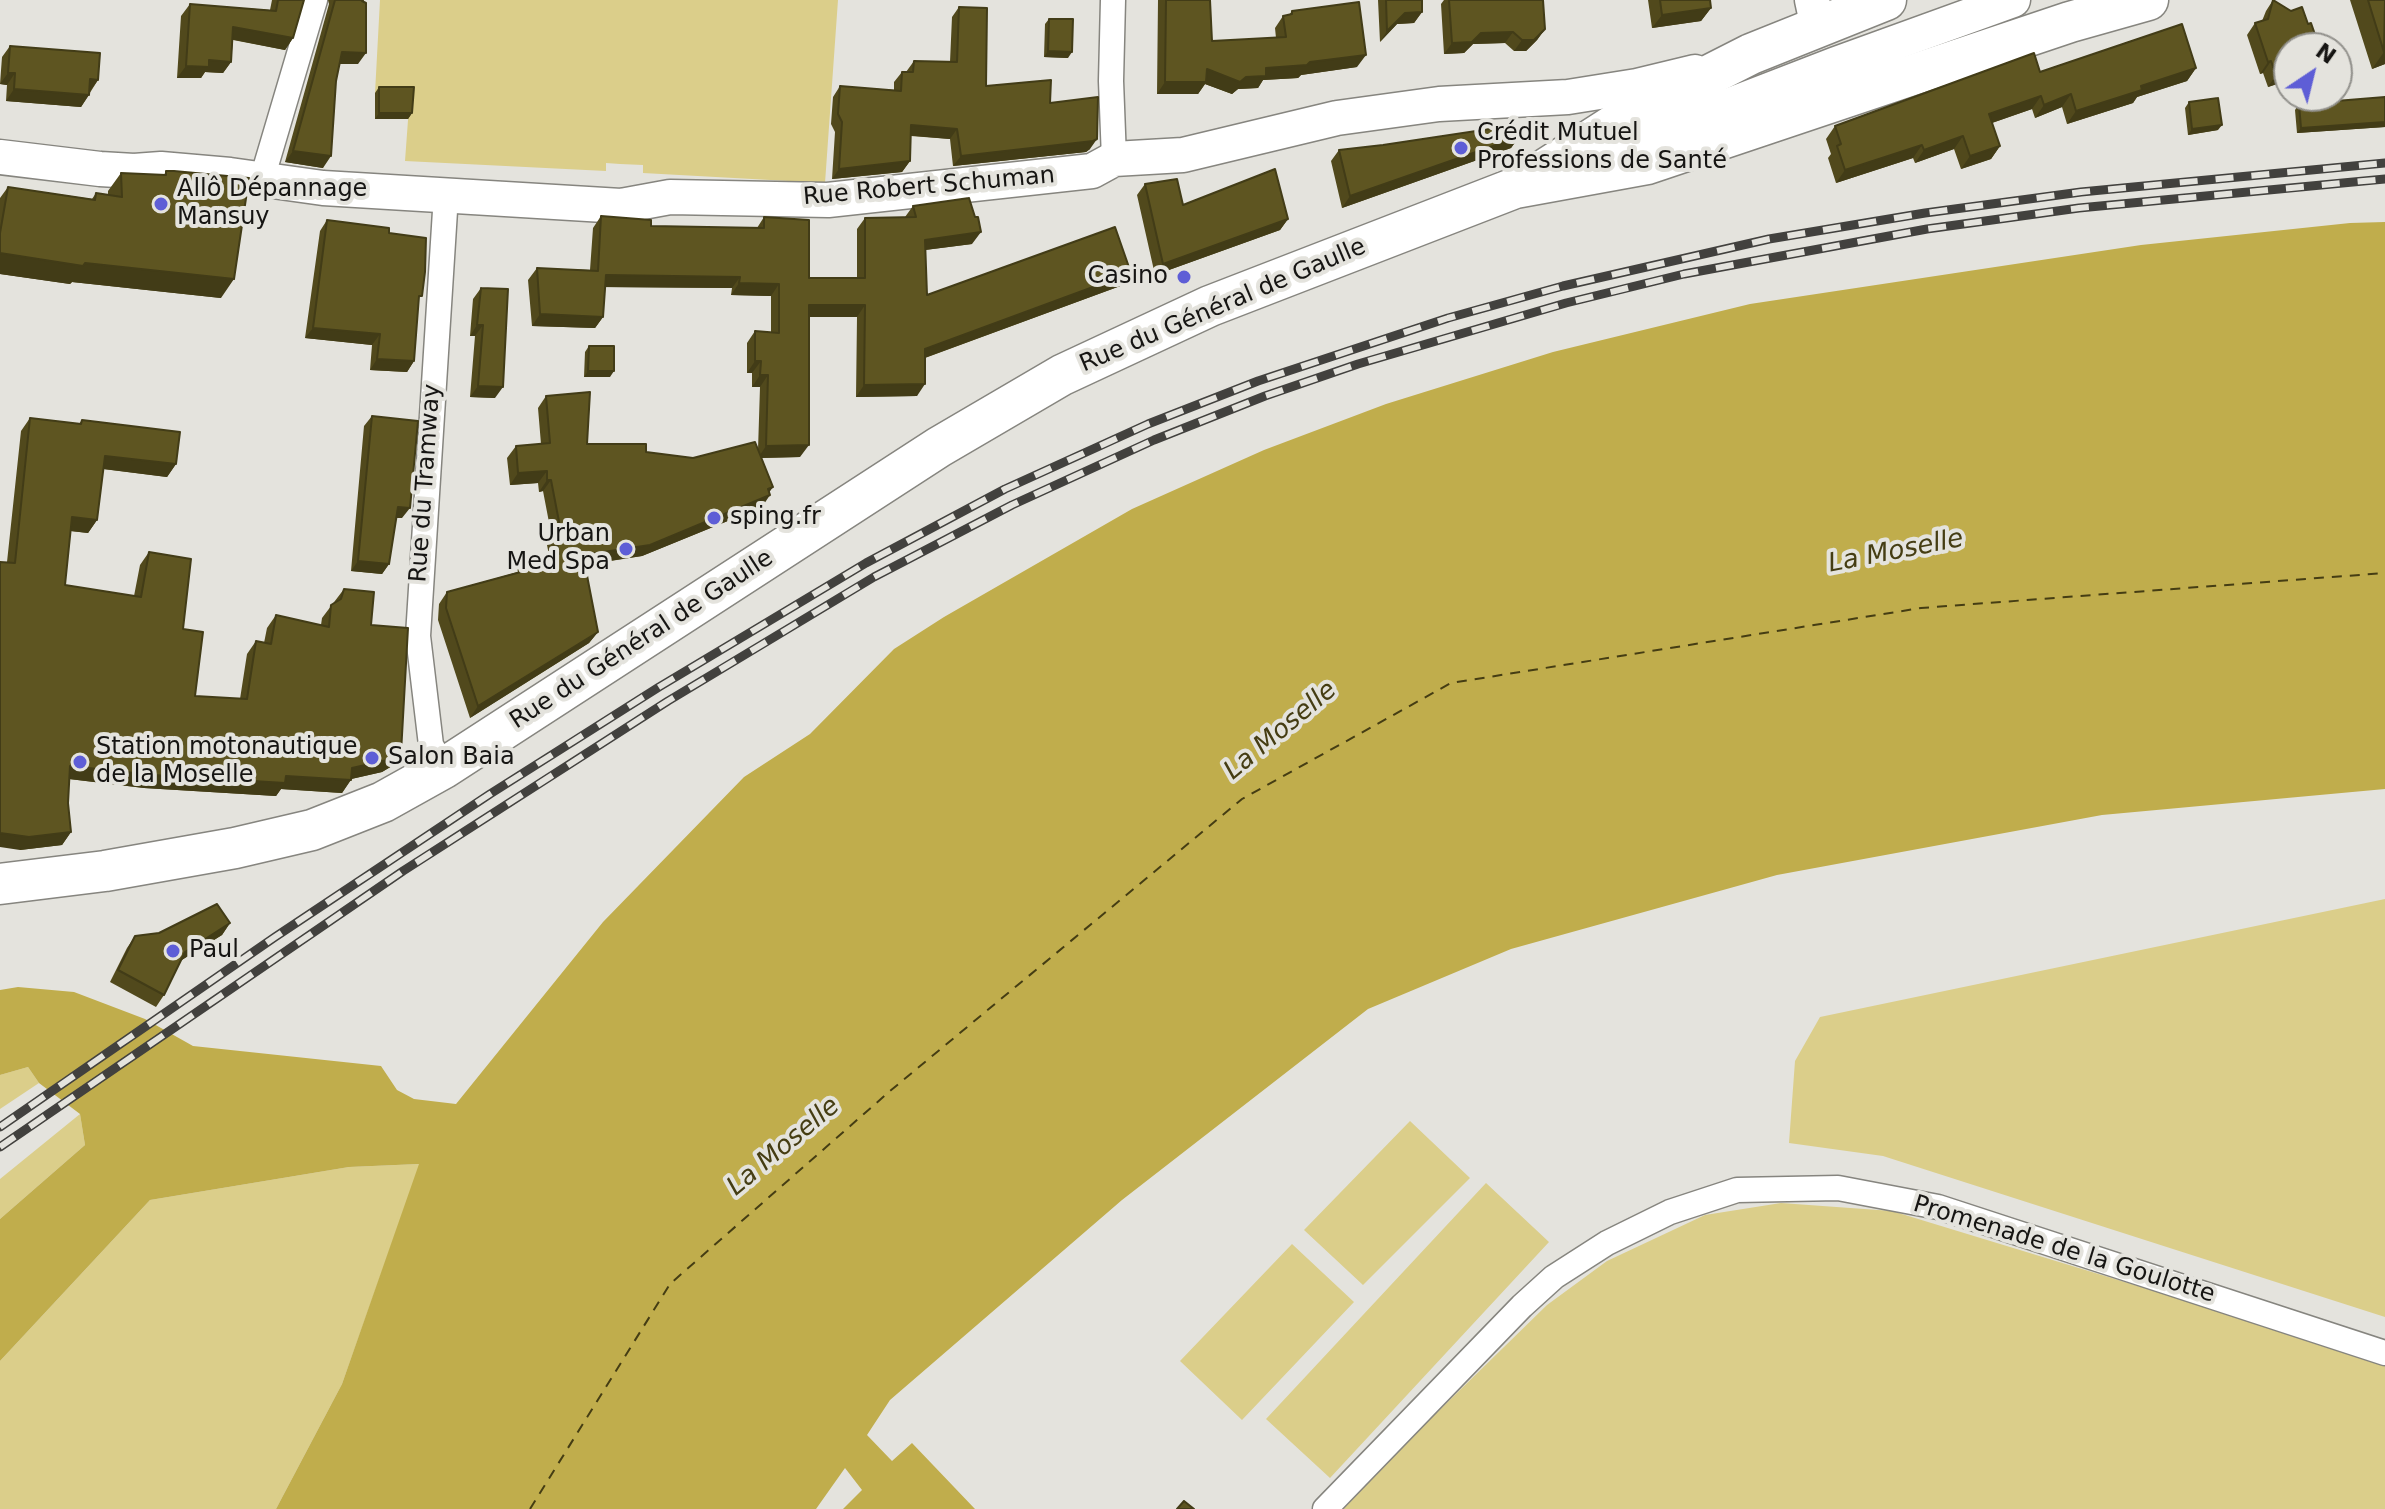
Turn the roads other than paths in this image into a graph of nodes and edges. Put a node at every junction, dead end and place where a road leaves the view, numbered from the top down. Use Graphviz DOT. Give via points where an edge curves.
graph roads {
  1 [pos="315,0"];
  2 [pos="1113,0"];
  3 [pos="1886,0"];
  4 [pos="2013,0"];
  5 [pos="2148,0"];
  6 [pos="1815,14"];
  7 [pos="1751,54"];
  8 [pos="0,157"];
  9 [pos="1114,159"];
  10 [pos="262,179"];
  11 [pos="1515,188"];
  12 [pos="446,195"];
  13 [pos="444,768"];
  14 [pos="0,884"];
  15 [pos="2385,1353"];
  16 [pos="1325,1509"];
  1 -- 10 [label="street"];
  2 -- 9 [label="street"];
  3 -- 6 [label="main road, Rue du Général de Gaulle"];
  4 -- 11 [label="street"];
  5 -- 11 [label="main road, Rue du Général de Gaulle" via="1647,164"];
  6 -- 7 [label="main road, Rue du Général de Gaulle"];
  7 -- 9 [label="street, Rue Robert Schuman" via="1681,76 1590,94 1439,104 1337,118 1183,155"];
  7 -- 11 [label="main road, Rue du Général de Gaulle" via="1623,119"];
  8 -- 10 [label="street, Rue Robert Schuman"];
  9 -- 12 [label="street, Rue Robert Schuman" via="1092,171 828,200 670,197 621,206"];
  10 -- 12 [label="street, Rue Robert Schuman"];
  11 -- 13 [label="main road, Rue du Général de Gaulle" via="1210,306 1062,375 939,447"];
  12 -- 13 [label="street, Rue du Tramway" via="418,636 431,745"];
  13 -- 14 [label="main road, Rue du Général de Gaulle" via="383,802 312,830 105,871"];
  15 -- 16 [label="street, Promenade de la Goulotte" via="1938,1207 1838,1188 1737,1190 1670,1212 1554,1277"];
}
